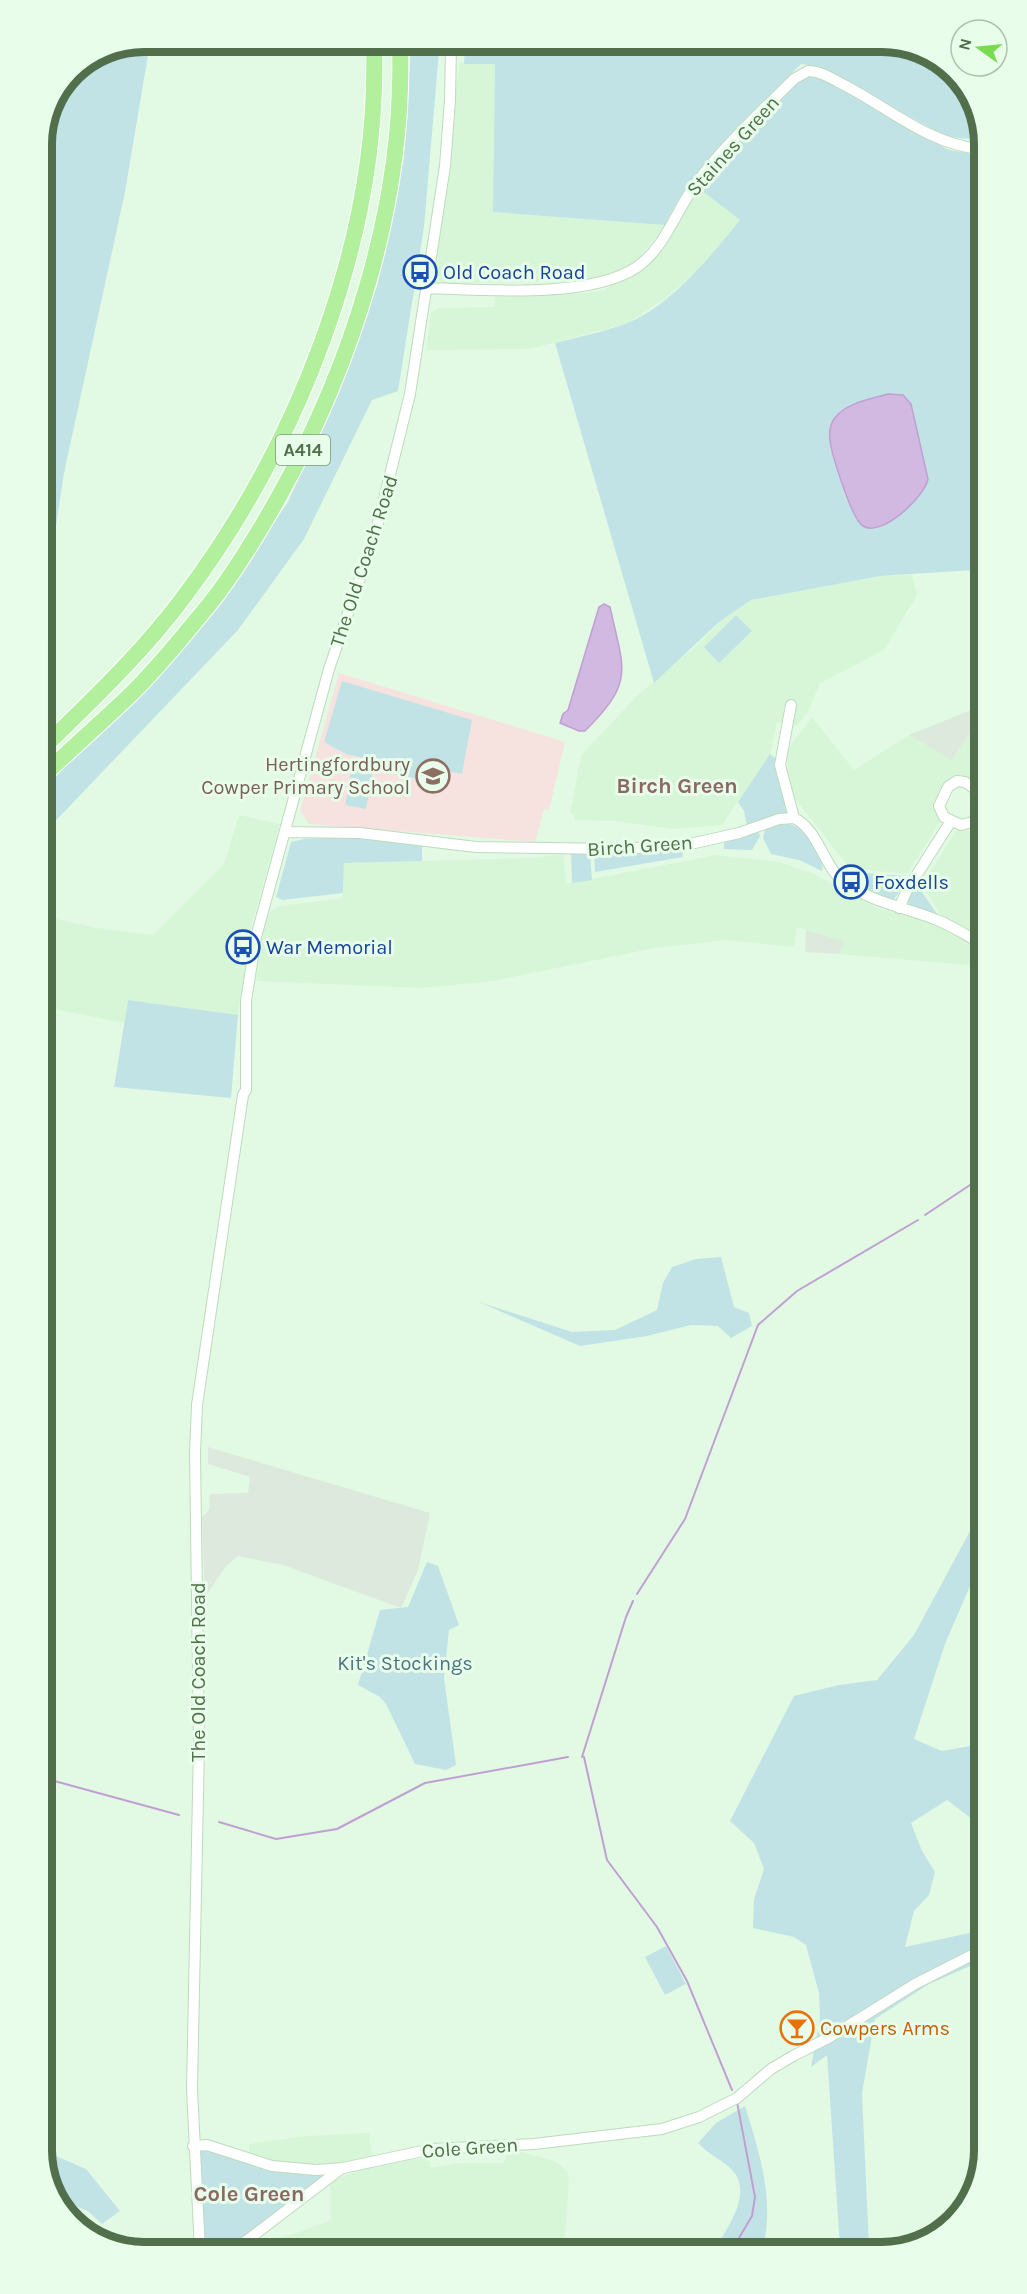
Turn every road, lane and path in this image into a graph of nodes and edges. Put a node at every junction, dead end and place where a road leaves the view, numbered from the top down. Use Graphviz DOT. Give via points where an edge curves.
graph roads {
  1 [pos="374,52"];
  2 [pos="400,52"];
  3 [pos="451,52"];
  4 [pos="974,148"];
  5 [pos="427,288"];
  6 [pos="791,705"];
  7 [pos="53,738"];
  8 [pos="53,767"];
  9 [pos="974,788"];
  10 [pos="794,818"];
  11 [pos="974,818"];
  12 [pos="951,821"];
  13 [pos="285,832"];
  14 [pos="899,908"];
  15 [pos="974,940"];
  16 [pos="974,1954"];
  17 [pos="193,2146"];
  18 [pos="343,2168"];
  19 [pos="199,2241"];
  20 [pos="246,2241"];
  1 -- 7 [label="highway, A414" via="371,125 359,210 332,314 279,444 235,523 182,599 124,667"];
  2 -- 8 [label="highway, A414" via="397,115 384,219 345,357 305,448 261,528 209,605 131,694"];
  3 -- 5 [label="street, The Old Coach Road" via="445,166"];
  4 -- 5 [label="street, Staines Green" via="934,138 844,85 808,71 794,79 720,154 688,192 653,252 627,272 599,282 561,288"];
  5 -- 13 [label="street, The Old Coach Road" via="393,471 329,669"];
  6 -- 10 [label="street" via="780,765"];
  9 -- 12 [label="street" via="965,782 950,785 939,806 941,814"];
  10 -- 13 [label="street, Birch Green" via="686,845 619,849 486,848 360,833"];
  10 -- 14 [label="street" via="806,827 831,872 859,891"];
  11 -- 12 [label="street" via="969,824"];
  12 -- 14 [label="street"];
  13 -- 17 [label="street, The Old Coach Road" via="250,968 243,1095 197,1405 194,1490 199,1746"];
  14 -- 15 [label="street" via="939,920"];
  16 -- 18 [label="street, Cole Green" via="786,2060 743,2094 699,2117 662,2129 534,2144 432,2149"];
  17 -- 18 [label="street, Cole Green" via="207,2145 290,2169"];
  17 -- 19 [label="street, The Old Coach Road"];
  18 -- 20 [label="street"];
}
